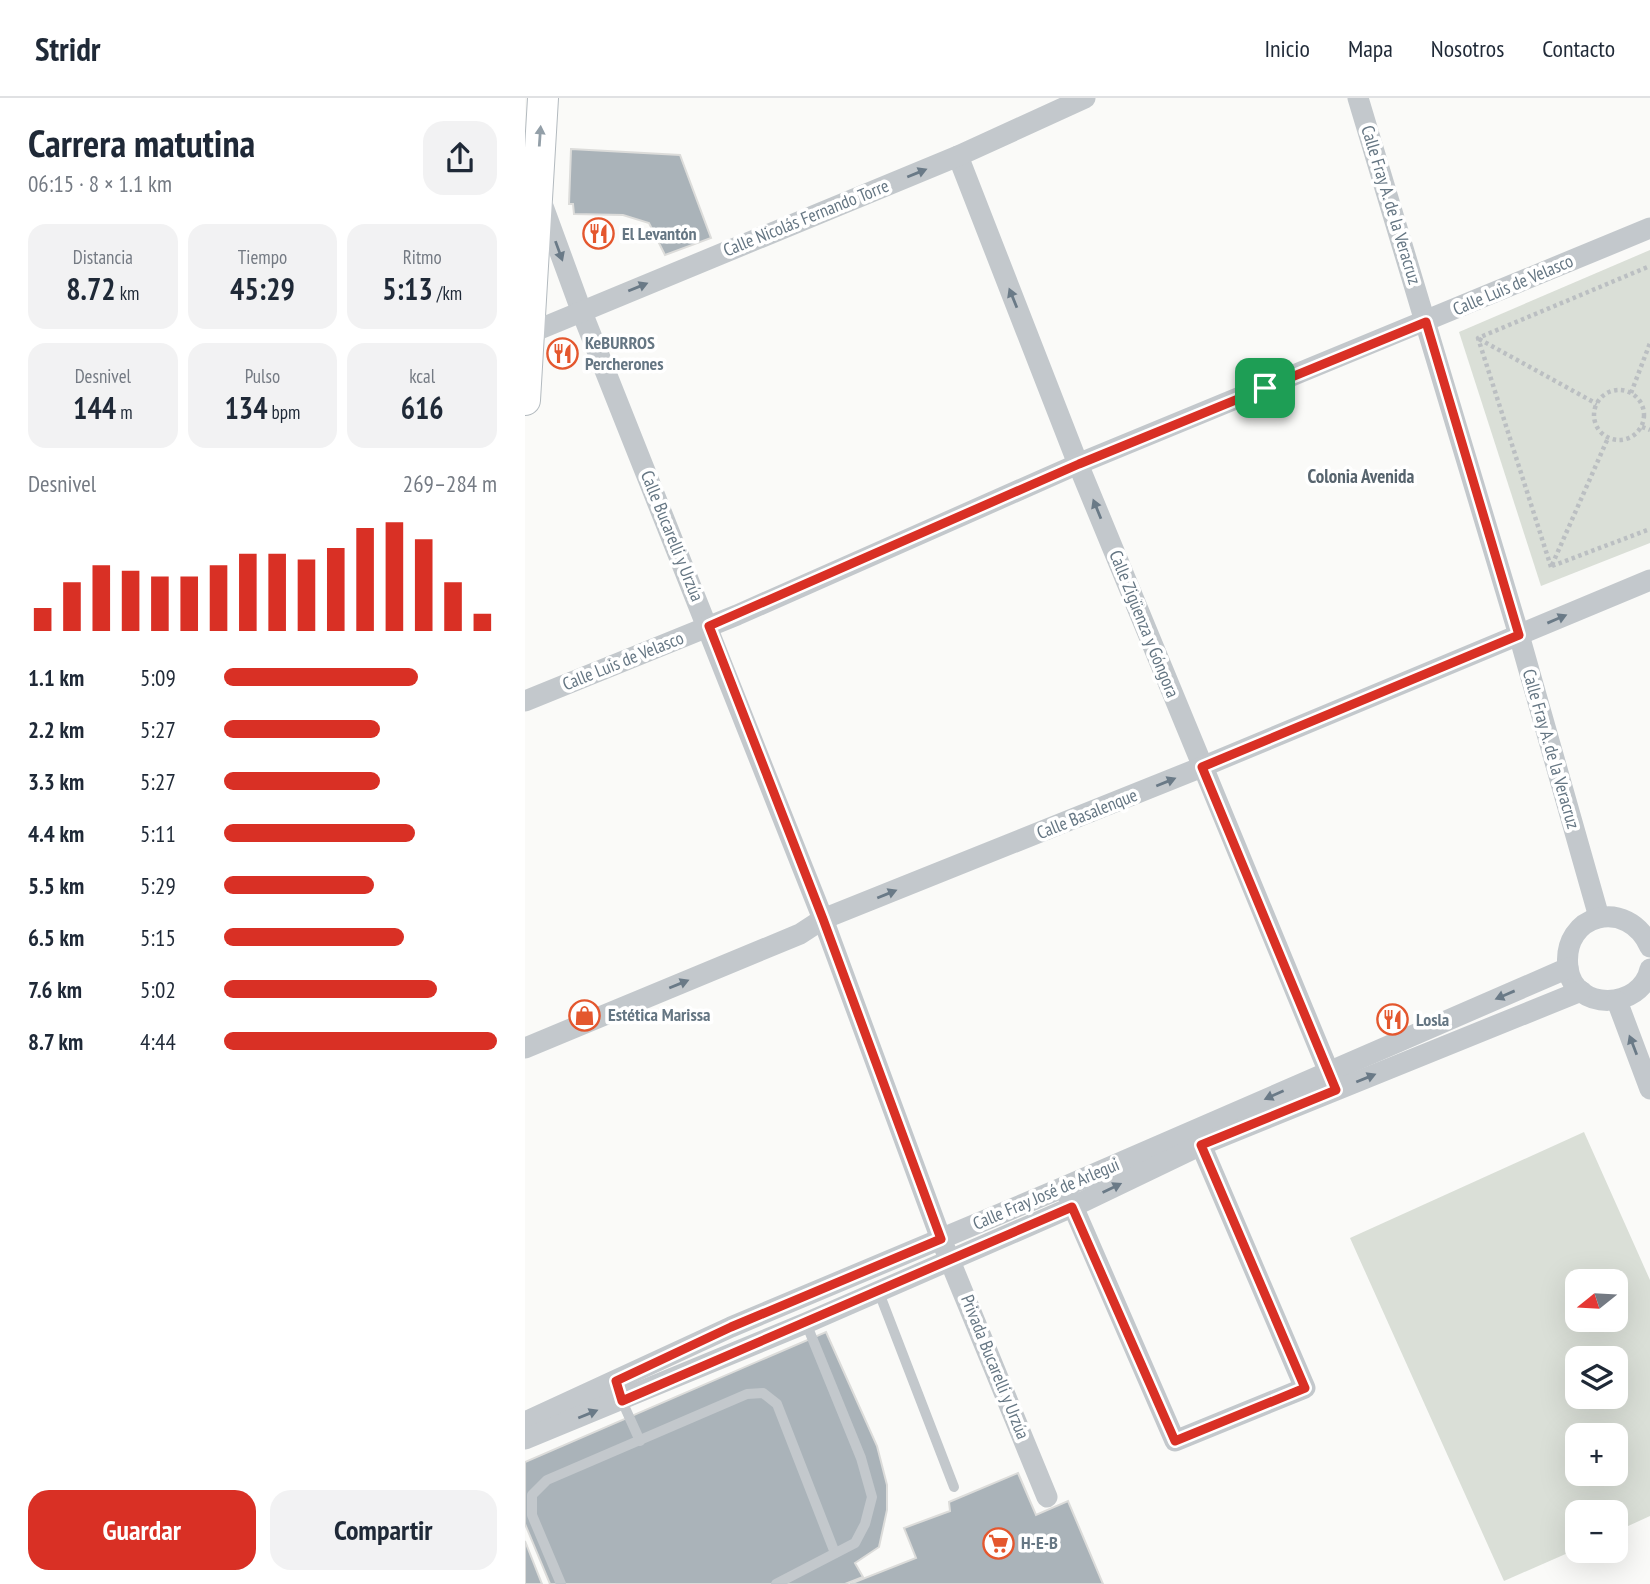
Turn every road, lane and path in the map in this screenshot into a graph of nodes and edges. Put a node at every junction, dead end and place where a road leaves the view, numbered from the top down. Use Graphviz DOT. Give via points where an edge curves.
graph roads {
  1 [pos="543,98"];
  2 [pos="1085,98"];
  3 [pos="1358,98"];
  4 [pos="958,156"];
  5 [pos="536,186"];
  6 [pos="1650,228"];
  7 [pos="1650,265"];
  8 [pos="581,310"];
  9 [pos="1426,322"];
  10 [pos="528,334"];
  11 [pos="1478,338"];
  12 [pos="1650,343"];
  13 [pos="1631,393"];
  14 [pos="525,400"];
  15 [pos="1597,404"];
  16 [pos="1642,427"];
  17 [pos="1650,430"];
  18 [pos="1608,438"];
  19 [pos="1079,464"];
  20 [pos="1650,529"];
  21 [pos="1551,567"];
  22 [pos="1650,580"];
  23 [pos="709,626"];
  24 [pos="1519,635"];
  25 [pos="525,701"];
  26 [pos="1202,767"];
  27 [pos="1599,917"];
  28 [pos="823,919"];
  29 [pos="1643,924"];
  30 [pos="1650,947"];
  31 [pos="1568,968"];
  32 [pos="1650,969"];
  33 [pos="1581,991"];
  34 [pos="1617,1001"];
  35 [pos="525,1048"];
  36 [pos="1333,1080"];
  37 [pos="1650,1089"];
  38 [pos="1201,1145"];
  39 [pos="1065,1187"];
  40 [pos="1072,1207"];
  41 [pos="946,1249"];
  42 [pos="878,1290"];
  43 [pos="806,1323"];
  44 [pos="731,1327"];
  45 [pos="739,1350"];
  46 [pos="619,1391"];
  47 [pos="525,1422"];
  48 [pos="525,1439"];
  49 [pos="640,1441"];
  50 [pos="954,1487"];
  51 [pos="1047,1497"];
  52 [pos="835,1553"];
  53 [pos="561,1584"];
  54 [pos="776,1584"];
  5 -- 1 [label="main road, one-way"];
  2 -- 4 [label="street, Calle Nicolás Fernando Torre"];
  3 -- 9 [label="street, Calle Fray A. de la Veracruz"];
  8 -- 4 [label="street, Calle Nicolás Fernando Torre, one-way"];
  19 -- 4 [label="street, Calle Zigüenza y Góngora, one-way"];
  5 -- 8 [label="street, Calle Bucarelli y Urzúa, one-way"];
  5 -- 10 [label="main road"];
  6 -- 9 [label="street, Calle Luis de Velasco"];
  7 -- 11 [label="path"];
  8 -- 10 [label="street, Calle Nicolás Fernando Torre"];
  8 -- 23 [label="street, Calle Bucarelli y Urzúa"];
  9 -- 19 [label="street, Calle Luis de Velasco"];
  9 -- 24 [label="street, Calle Fray A. de la Veracruz"];
  10 -- 14 [label="main road"];
  11 -- 15 [label="path"];
  11 -- 21 [label="path"];
  12 -- 13 [label="path"];
  13 -- 15 [label="path" via="1612,391"];
  13 -- 16 [label="path" via="1643,408"];
  15 -- 18 [label="path" via="1596,423"];
  16 -- 17 [label="path"];
  16 -- 18 [label="path" via="1627,439"];
  18 -- 21 [label="path"];
  19 -- 23 [label="street, Calle Luis de Velasco"];
  26 -- 19 [label="street, Calle Zigüenza y Góngora, one-way"];
  20 -- 21 [label="path"];
  24 -- 22 [label="street, Calle Basalenque, one-way"];
  23 -- 25 [label="street, Calle Luis de Velasco"];
  23 -- 28 [label="street, Calle Bucarelli y Urzúa"];
  24 -- 26 [label="street, Calle Basalenque"];
  24 -- 27 [label="street, Calle Fray A. de la Veracruz"];
  28 -- 26 [label="street, Calle Basalenque, one-way"];
  26 -- 36 [label="street, Calle Zigüenza y Góngora"];
  27 -- 29 [label="street"];
  27 -- 31 [label="street" via="1577,931"];
  35 -- 28 [label="street, Calle Basalenque, one-way" via="800,934"];
  28 -- 41 [label="street, Calle Bucarelli y Urzúa"];
  29 -- 30 [label="street"];
  31 -- 33 [label="street"];
  31 -- 36 [label="street, Calle Fray José de Arlegui, one-way"];
  32 -- 34 [label="street" via="1641,986"];
  33 -- 34 [label="street" via="1592,998"];
  36 -- 33 [label="street, Calle Fray José de Arlegui, one-way"];
  37 -- 34 [label="street, one-way"];
  36 -- 38 [label="street, Calle Fray José de Arlegui"];
  36 -- 39 [label="street, Calle Fray José de Arlegui, one-way"];
  40 -- 38 [label="street, Calle Fray José de Arlegui, one-way"];
  38 -- 40 [label="street" via="1305,1388 1175,1441"];
  39 -- 40 [label="street"];
  39 -- 41 [label="street, Calle Fray José de Arlegui"];
  40 -- 41 [label="street, Calle Fray José de Arlegui"];
  41 -- 42 [label="street, Calle Fray José de Arlegui"];
  41 -- 44 [label="street, Calle Fray José de Arlegui"];
  41 -- 51 [label="street, Privada Bucarelli y Urzúa"];
  42 -- 43 [label="street, Calle Fray José de Arlegui"];
  42 -- 50 [label="lane"];
  43 -- 45 [label="street, Calle Fray José de Arlegui"];
  43 -- 52 [label="lane" via="861,1458 872,1497 855,1543"];
  44 -- 45 [label="street"];
  44 -- 46 [label="street, Calle Fray José de Arlegui"];
  45 -- 46 [label="street, Calle Fray José de Arlegui"];
  46 -- 47 [label="street, Calle Fray José de Arlegui"];
  48 -- 46 [label="street, Calle Fray José de Arlegui, one-way"];
  46 -- 49 [label="lane"];
  49 -- 52 [label="lane" via="747,1394 764,1393 777,1404"];
  49 -- 53 [label="lane" via="547,1480 532,1495 532,1515"];
  52 -- 54 [label="lane"];
}
